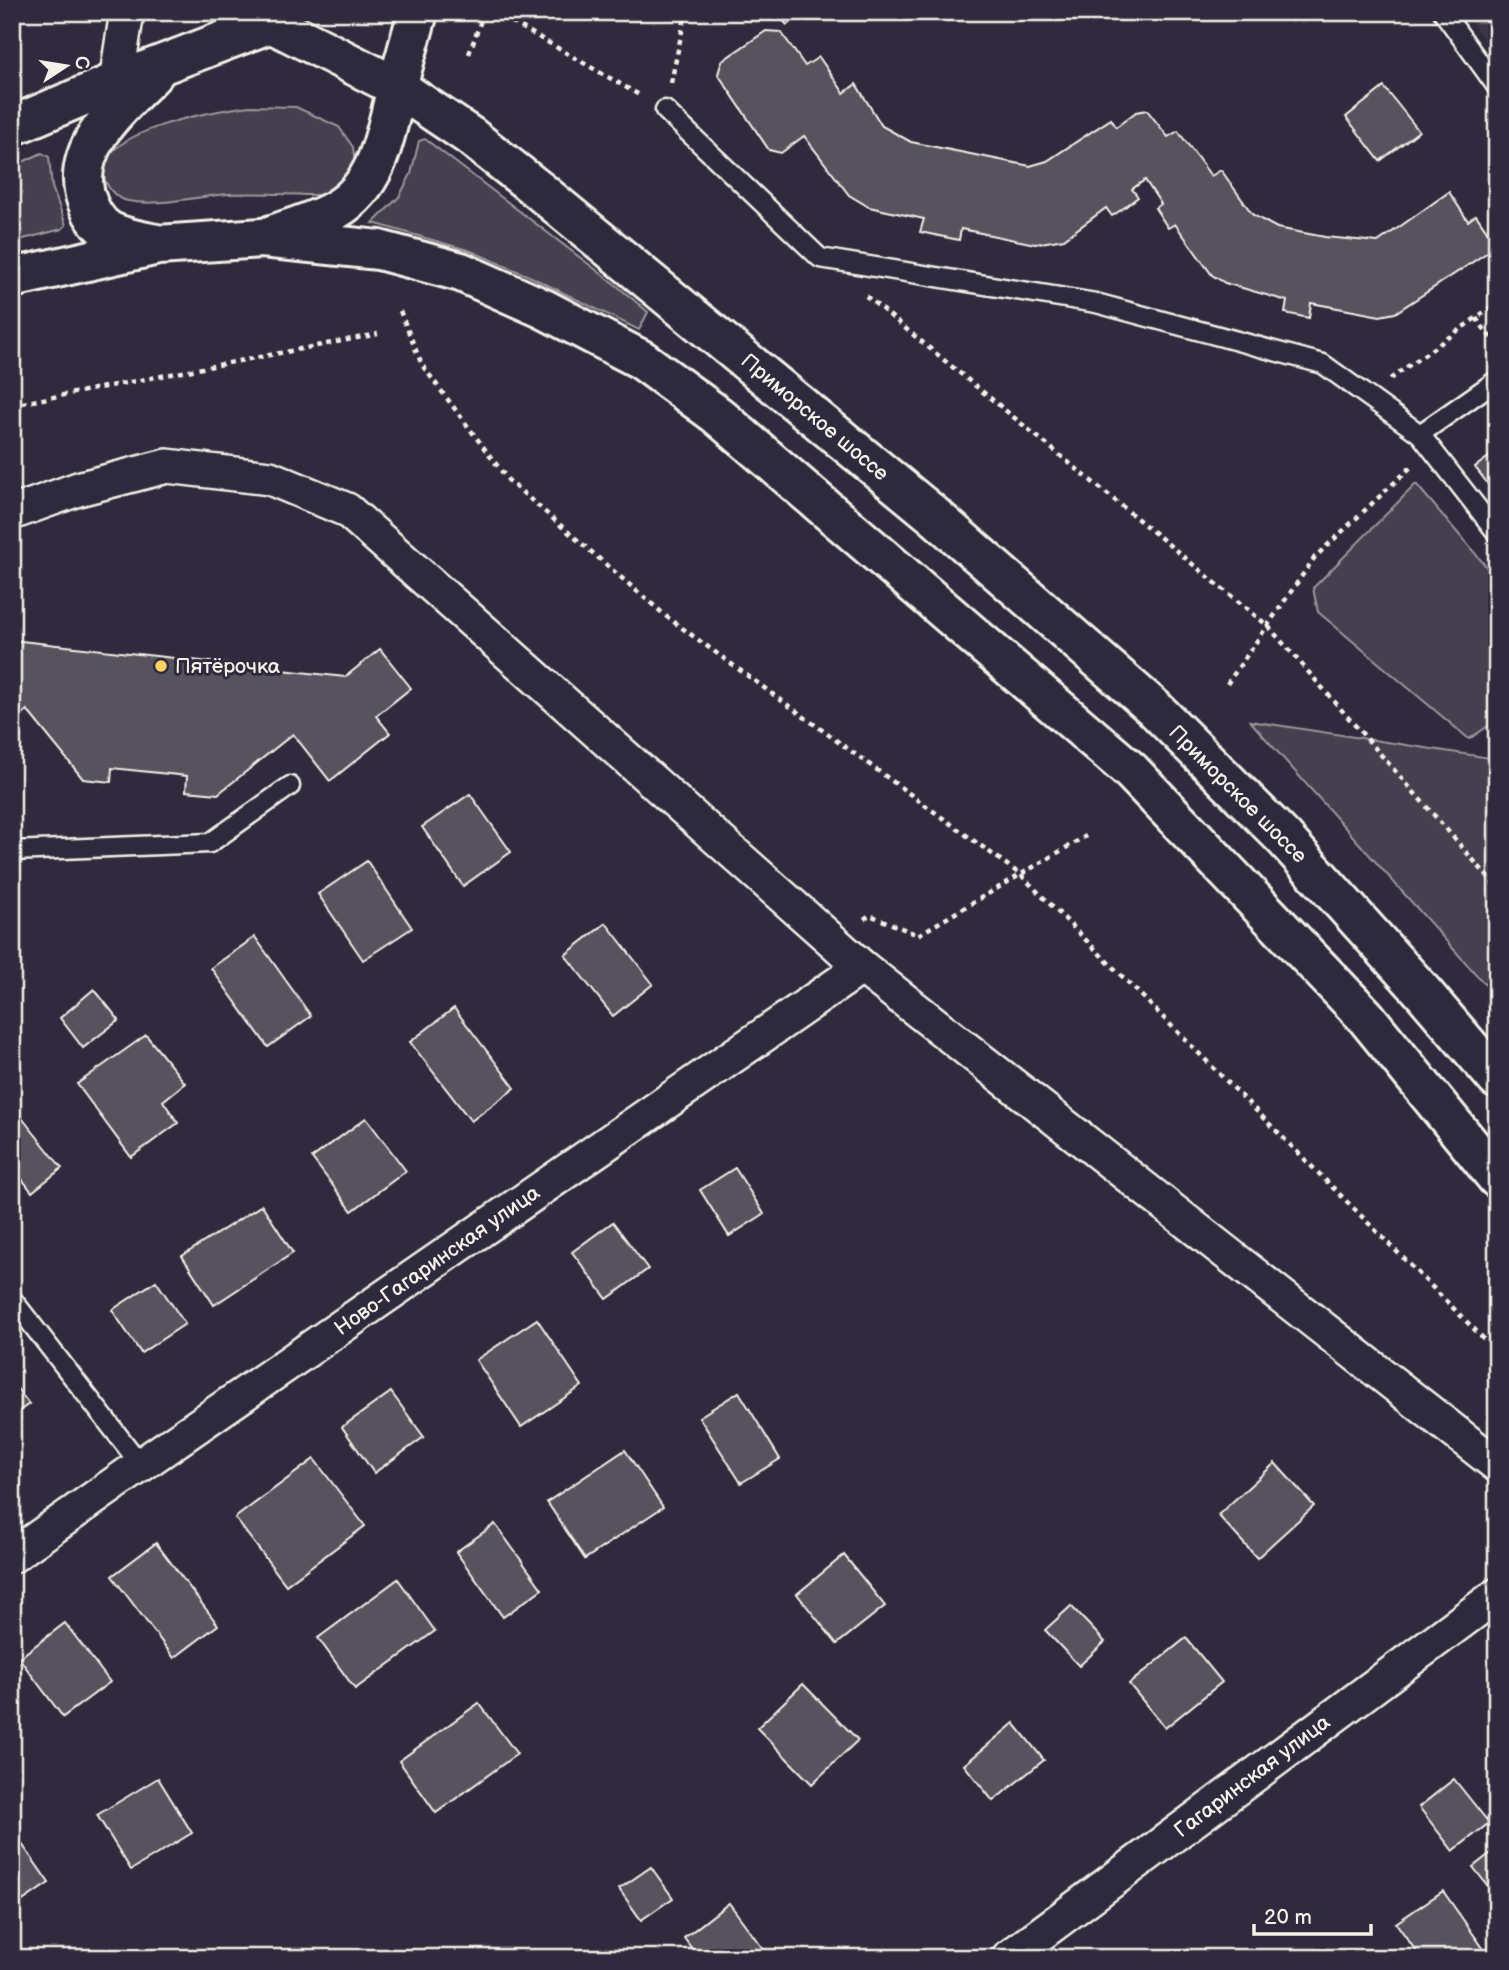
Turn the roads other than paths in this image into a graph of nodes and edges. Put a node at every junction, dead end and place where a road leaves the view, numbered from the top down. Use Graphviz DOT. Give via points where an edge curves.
graph roads {
  1 [pos="127,12"];
  2 [pos="418,12"];
  3 [pos="1443,12"];
  4 [pos="272,16"];
  5 [pos="162,65"];
  6 [pos="116,82"];
  7 [pos="397,86"];
  8 [pos="1497,87"];
  9 [pos="665,110"];
  10 [pos="12,126"];
  11 [pos="262,238"];
  12 [pos="158,245"];
  13 [pos="12,278"];
  14 [pos="1497,380"];
  15 [pos="1425,441"];
  16 [pos="12,513"];
  17 [pos="1497,533"];
  18 [pos="290,786"];
  19 [pos="12,851"];
  20 [pos="862,967"];
  21 [pos="1497,1079"];
  22 [pos="1497,1178"];
  23 [pos="12,1299"];
  24 [pos="141,1465"];
  25 [pos="1497,1465"];
  26 [pos="12,1556"];
  27 [pos="1497,1595"];
  28 [pos="1008,1958"];
  1 -- 6 [label="street"];
  2 -- 7 [label="main road"];
  3 -- 8 [label="lane"];
  4 -- 5 [label="main road, Приморское шоссе"];
  4 -- 7 [label="main road, Приморское шоссе"];
  5 -- 6 [label="main road, Приморское шоссе"];
  5 -- 12 [label="main road" via="102,126 84,165 83,187 100,224"];
  6 -- 10 [label="main road, Приморское шоссе"];
  7 -- 11 [label="main road" via="376,164 363,186 339,208"];
  7 -- 21 [label="main road, Приморское шоссе" via="470,136 562,209 931,513 1154,708 1283,837"];
  9 -- 15 [label="lane" via="820,258 1096,303 1323,364"];
  11 -- 12 [label="main road"];
  11 -- 22 [label="main road" via="379,250 461,272 642,360 717,415 1131,771 1365,1016"];
  12 -- 13 [label="main road"];
  14 -- 15 [label="lane"];
  15 -- 17 [label="lane"];
  16 -- 20 [label="street" via="78,489 167,466 270,478 347,510"];
  18 -- 19 [label="lane" via="210,843"];
  20 -- 24 [label="street, Ново-Гагаринская улица"];
  20 -- 25 [label="street"];
  23 -- 24 [label="lane"];
  24 -- 26 [label="street, Ново-Гагаринская улица"];
  27 -- 28 [label="street, Гагаринская улица"];
}
